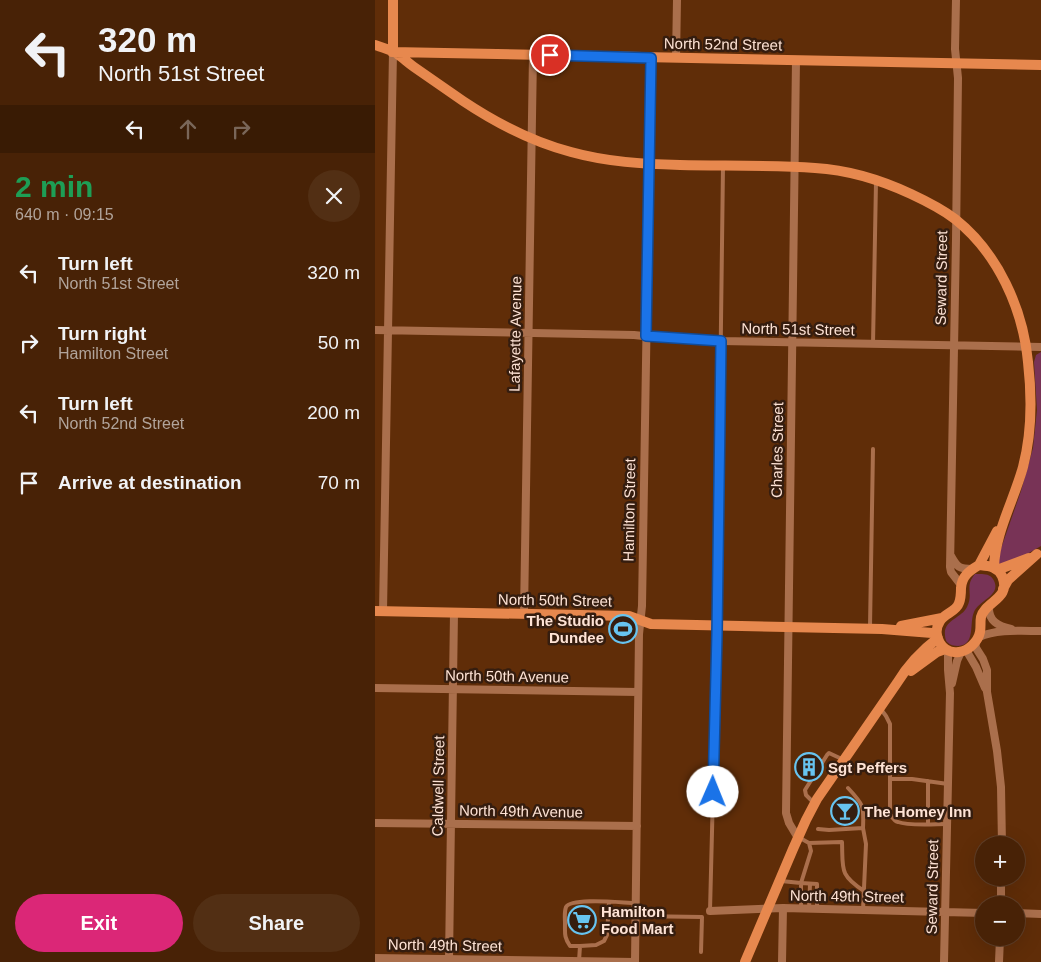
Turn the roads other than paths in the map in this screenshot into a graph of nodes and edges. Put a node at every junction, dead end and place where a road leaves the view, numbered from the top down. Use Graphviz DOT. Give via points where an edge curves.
graph roads {
  1 [pos="393,0"];
  2 [pos="677,0"];
  3 [pos="955,0"];
  4 [pos="375,45"];
  5 [pos="375,52"];
  6 [pos="393,52"];
  7 [pos="533,55"];
  8 [pos="651,58"];
  9 [pos="676,58"];
  10 [pos="796,60"];
  11 [pos="956,64"];
  12 [pos="1041,65"];
  13 [pos="531,138"];
  14 [pos="649,164"];
  15 [pos="723,166"];
  16 [pos="795,167"];
  17 [pos="876,180"];
  18 [pos="956,220"];
  19 [pos="375,330"];
  20 [pos="389,330"];
  21 [pos="529,333"];
  22 [pos="646,336"];
  23 [pos="721,341"];
  24 [pos="793,342"];
  25 [pos="873,344"];
  26 [pos="954,346"];
  27 [pos="1025,347"];
  28 [pos="1041,347"];
  29 [pos="873,449"];
  30 [pos="1005,517"];
  31 [pos="1039,553"];
  32 [pos="951,556"];
  33 [pos="976,567"];
  34 [pos="995,569"];
  35 [pos="961,584"];
  36 [pos="1003,589"];
  37 [pos="989,606"];
  38 [pos="379,611"];
  39 [pos="454,613"];
  40 [pos="524,614"];
  41 [pos="942,618"];
  42 [pos="640,620"];
  43 [pos="717,626"];
  44 [pos="789,627"];
  45 [pos="870,628"];
  46 [pos="883,629"];
  47 [pos="1020,631"];
  48 [pos="1041,631"];
  49 [pos="937,636"];
  50 [pos="977,639"];
  51 [pos="946,650"];
  52 [pos="963,651"];
  53 [pos="897,683"];
  54 [pos="375,688"];
  55 [pos="453,689"];
  56 [pos="638,692"];
  57 [pos="987,692"];
  58 [pos="950,693"];
  59 [pos="880,708"];
  60 [pos="845,760"];
  61 [pos="890,779"];
  62 [pos="928,781"];
  63 [pos="948,784"];
  64 [pos="848,788"];
  65 [pos="815,803"];
  66 [pos="375,823"];
  67 [pos="452,824"];
  68 [pos="927,824"];
  69 [pos="947,824"];
  70 [pos="637,826"];
  71 [pos="863,828"];
  72 [pos="818,829"];
  73 [pos="1002,836"];
  74 [pos="798,838"];
  75 [pos="809,843"];
  76 [pos="779,880"];
  77 [pos="801,883"];
  78 [pos="810,884"];
  79 [pos="864,891"];
  80 [pos="609,902"];
  81 [pos="636,903"];
  82 [pos="783,908"];
  83 [pos="809,909"];
  84 [pos="767,910"];
  85 [pos="863,910"];
  86 [pos="710,911"];
  87 [pos="945,912"];
  88 [pos="975,912"];
  89 [pos="1025,913"];
  90 [pos="1041,914"];
  91 [pos="636,916"];
  92 [pos="580,946"];
  93 [pos="1000,946"];
  94 [pos="701,952"];
  95 [pos="375,958"];
  96 [pos="449,959"];
  97 [pos="579,961"];
  98 [pos="635,962"];
  99 [pos="745,962"];
  100 [pos="782,962"];
  101 [pos="944,962"];
  102 [pos="999,962"];
  1 -- 6 [label="street"];
  2 -- 9 [label="street"];
  3 -- 11 [label="street, Seward Street"];
  4 -- 6 [label="street"];
  5 -- 6 [label="street, North 52nd Street"];
  6 -- 7 [label="street, North 52nd Street"];
  6 -- 13 [label="street" via="464,102"];
  6 -- 20 [label="street"];
  7 -- 8 [label="street, North 52nd Street"];
  7 -- 13 [label="street, Lafayette Avenue"];
  8 -- 9 [label="street, North 52nd Street"];
  8 -- 14 [label="street, Hamilton Street"];
  9 -- 10 [label="street, North 52nd Street"];
  10 -- 11 [label="street, North 52nd Street"];
  10 -- 16 [label="street, Charles Street"];
  11 -- 12 [label="street, North 52nd Street"];
  11 -- 18 [label="street, Seward Street"];
  13 -- 14 [label="street" via="586,156"];
  13 -- 21 [label="street, Lafayette Avenue"];
  14 -- 15 [label="street"];
  14 -- 22 [label="street, Hamilton Street"];
  15 -- 16 [label="street"];
  15 -- 23 [label="lane"];
  16 -- 17 [label="street" via="836,170"];
  16 -- 24 [label="street, Charles Street"];
  17 -- 18 [label="street" via="921,199"];
  17 -- 25 [label="lane"];
  18 -- 26 [label="street, Seward Street"];
  18 -- 27 [label="street" via="979,242 1001,274 1016,308"];
  19 -- 20 [label="street, North 51st Street"];
  20 -- 21 [label="street, North 51st Street"];
  20 -- 38 [label="street"];
  21 -- 22 [label="street, North 51st Street"];
  21 -- 40 [label="street, Lafayette Avenue"];
  22 -- 23 [label="street, North 51st Street"];
  22 -- 42 [label="street, Hamilton Street"];
  23 -- 24 [label="street, North 51st Street"];
  23 -- 43 [label="lane"];
  24 -- 25 [label="street, North 51st Street"];
  24 -- 44 [label="street, Charles Street"];
  25 -- 26 [label="street, North 51st Street"];
  26 -- 27 [label="street, North 51st Street"];
  26 -- 32 [label="street, Seward Street"];
  27 -- 28 [label="street, North 51st Street"];
  27 -- 30 [label="street" via="1030,396 1029,440"];
  29 -- 45 [label="lane"];
  30 -- 33 [label="street"];
  30 -- 34 [label="street" via="995,553"];
  31 -- 34 [label="street"];
  31 -- 36 [label="street" via="1008,580"];
  32 -- 33 [label="street" via="958,567"];
  32 -- 35 [label="street, Seward Street" via="951,572"];
  33 -- 34 [label="street"];
  33 -- 35 [label="street"];
  34 -- 36 [label="street" via="1003,578"];
  35 -- 41 [label="street" via="960,602"];
  36 -- 37 [label="street"];
  37 -- 47 [label="street" via="995,623"];
  37 -- 50 [label="street" via="980,619"];
  38 -- 39 [label="street, North 50th Street"];
  39 -- 40 [label="street, North 50th Street"];
  39 -- 55 [label="street, Caldwell Street"];
  40 -- 42 [label="street, North 50th Street" via="629,616"];
  41 -- 46 [label="street, North 50th Street"];
  41 -- 49 [label="street"];
  42 -- 43 [label="street, North 50th Street" via="651,624"];
  42 -- 56 [label="street, Hamilton Street"];
  43 -- 44 [label="street, North 50th Street"];
  43 -- 86 [label="lane"];
  44 -- 45 [label="street, North 50th Street"];
  44 -- 74 [label="street, Charles Street" via="786,813"];
  45 -- 46 [label="street, North 50th Street"];
  46 -- 49 [label="street, North 50th Street"];
  47 -- 48 [label="street"];
  47 -- 50 [label="street" via="991,633"];
  49 -- 51 [label="street"];
  49 -- 53 [label="street"];
  50 -- 52 [label="street"];
  50 -- 57 [label="street" via="977,648 987,670"];
  51 -- 52 [label="street"];
  51 -- 53 [label="street" via="937,652"];
  51 -- 58 [label="street, Seward Street"];
  52 -- 57 [label="street" via="976,667"];
  52 -- 58 [label="street, Seward Street" via="957,661"];
  53 -- 59 [label="street"];
  54 -- 55 [label="street, North 50th Avenue"];
  55 -- 56 [label="street, North 50th Avenue"];
  55 -- 67 [label="street, Caldwell Street"];
  56 -- 70 [label="street, Hamilton Street"];
  57 -- 73 [label="street" via="1001,787"];
  58 -- 63 [label="street, Seward Street"];
  59 -- 60 [label="street"];
  59 -- 61 [label="lane" via="890,724"];
  60 -- 65 [label="street"];
  60 -- 65 [label="lane" via="827,755 805,790"];
  61 -- 62 [label="lane"];
  61 -- 68 [label="lane" via="892,818 897,822"];
  62 -- 63 [label="lane"];
  62 -- 68 [label="lane"];
  63 -- 69 [label="street, Seward Street"];
  64 -- 71 [label="lane" via="864,809"];
  65 -- 74 [label="street"];
  66 -- 67 [label="street, North 49th Avenue"];
  67 -- 70 [label="street, North 49th Avenue"];
  67 -- 96 [label="street, Caldwell Street"];
  68 -- 69 [label="lane"];
  69 -- 87 [label="street, Seward Street"];
  70 -- 81 [label="street, Hamilton Street"];
  71 -- 72 [label="lane"];
  71 -- 79 [label="lane" via="866,844"];
  74 -- 75 [label="lane"];
  74 -- 76 [label="street"];
  75 -- 77 [label="lane" via="811,851"];
  75 -- 79 [label="lane" via="842,842 846,877"];
  76 -- 77 [label="lane"];
  76 -- 84 [label="street"];
  77 -- 78 [label="lane"];
  77 -- 83 [label="lane"];
  78 -- 83 [label="lane"];
  78 -- 83 [label="lane" via="817,884"];
  79 -- 85 [label="lane"];
  80 -- 81 [label="lane"];
  80 -- 92 [label="lane" via="604,941"];
  80 -- 92 [label="lane" via="585,901 566,906 566,939 571,946"];
  81 -- 91 [label="street, Hamilton Street"];
  82 -- 83 [label="street, North 49th Street"];
  82 -- 84 [label="street, North 49th Street"];
  82 -- 100 [label="street"];
  83 -- 85 [label="street, North 49th Street"];
  84 -- 86 [label="street, North 49th Street"];
  84 -- 99 [label="street"];
  85 -- 87 [label="street, North 49th Street"];
  87 -- 88 [label="street, North 49th Street"];
  87 -- 101 [label="street, Seward Street"];
  89 -- 90 [label="street"];
  91 -- 94 [label="lane" via="702,917"];
  91 -- 98 [label="street, Hamilton Street"];
  92 -- 97 [label="lane"];
  93 -- 102 [label="street"];
  95 -- 96 [label="street, North 49th Street"];
  96 -- 97 [label="street, North 49th Street"];
  97 -- 98 [label="street, North 49th Street"];
}
